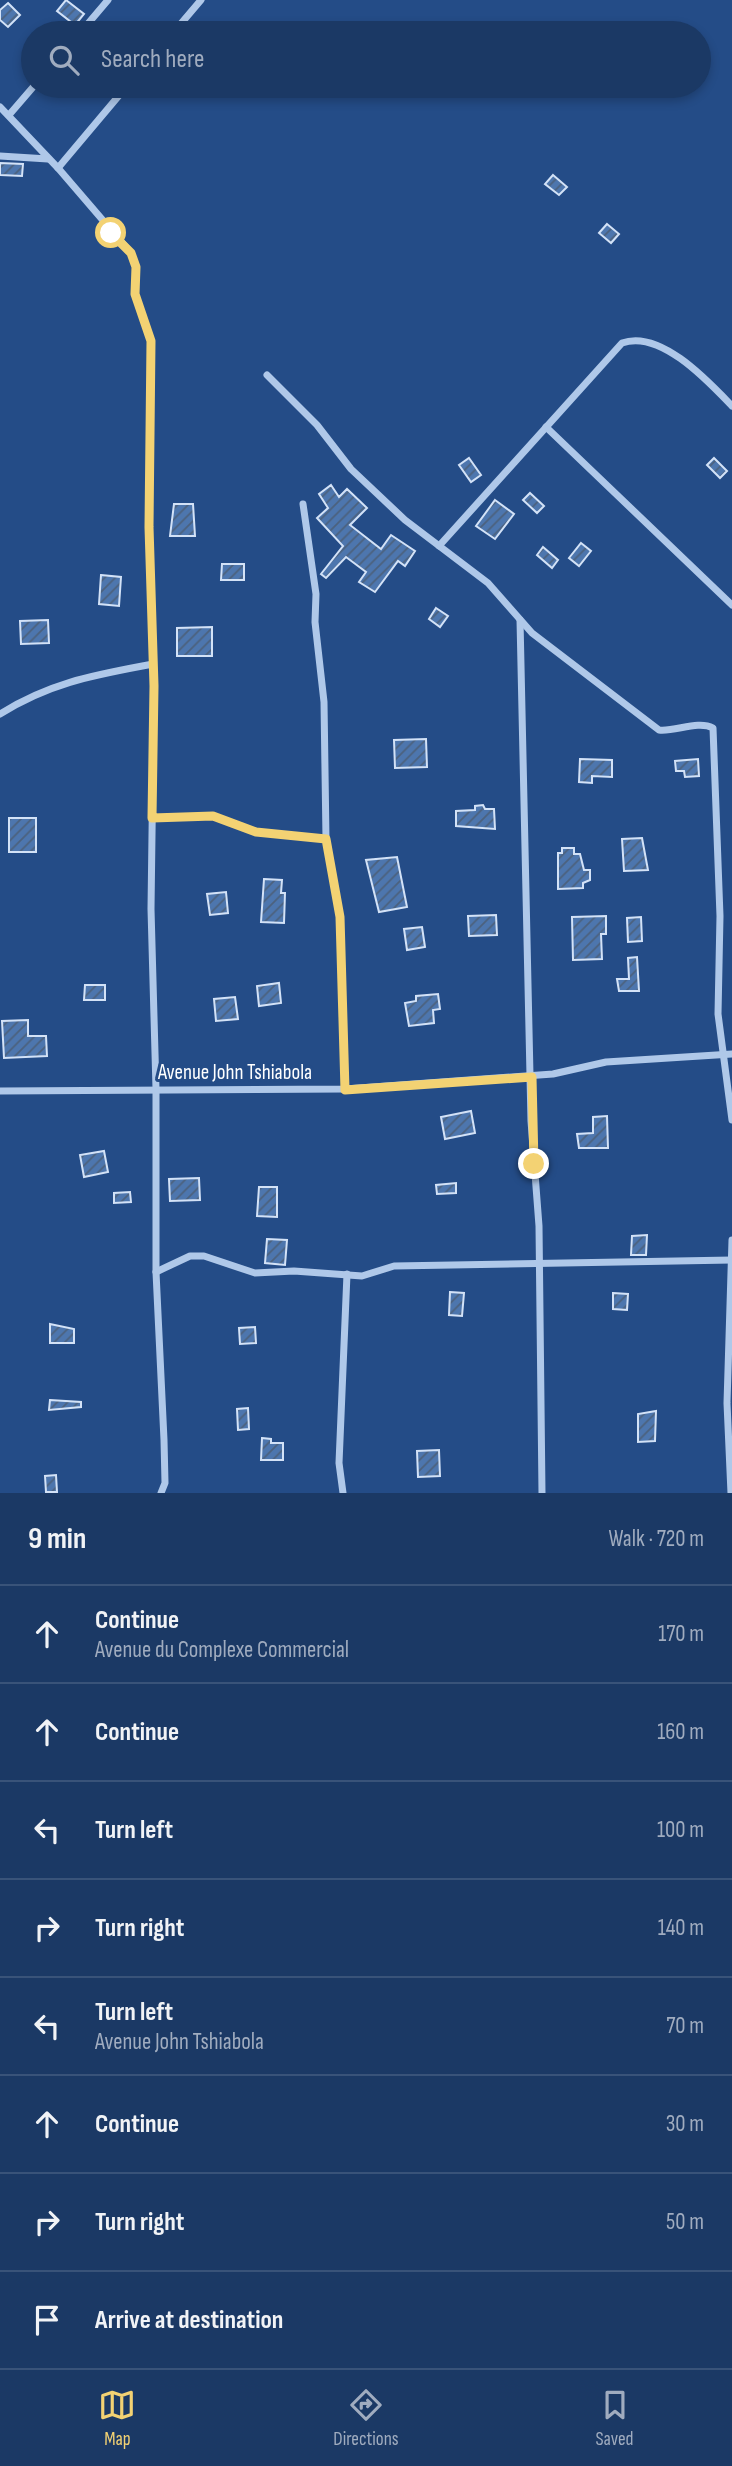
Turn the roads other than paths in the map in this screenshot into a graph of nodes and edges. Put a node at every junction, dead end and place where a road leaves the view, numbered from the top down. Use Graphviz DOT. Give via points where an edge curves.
graph roads {
  1 [pos="108,0"];
  2 [pos="201,0"];
  3 [pos="90,21"];
  4 [pos="183,21"];
  5 [pos="24,98"];
  6 [pos="117,98"];
  7 [pos="0,107"];
  8 [pos="9,115"];
  9 [pos="0,156"];
  10 [pos="48,159"];
  11 [pos="58,168"];
  12 [pos="267,375"];
  13 [pos="732,406"];
  14 [pos="547,427"];
  15 [pos="303,504"];
  16 [pos="439,546"];
  17 [pos="732,605"];
  18 [pos="520,620"];
  19 [pos="153,664"];
  20 [pos="0,714"];
  21 [pos="152,818"];
  22 [pos="326,839"];
  23 [pos="732,1054"];
  24 [pos="723,1055"];
  25 [pos="532,1077"];
  26 [pos="156,1089"];
  27 [pos="345,1090"];
  28 [pos="0,1091"];
  29 [pos="732,1120"];
  30 [pos="732,1240"];
  31 [pos="731,1260"];
  32 [pos="538,1262"];
  33 [pos="156,1272"];
  34 [pos="347,1274"];
  35 [pos="161,1493"];
  36 [pos="343,1493"];
  37 [pos="542,1493"];
  38 [pos="731,1493"];
  1 -- 3 [label="street"];
  2 -- 4 [label="street"];
  5 -- 8 [label="street"];
  6 -- 11 [label="street"];
  7 -- 8 [label="street"];
  8 -- 10 [label="street"];
  9 -- 10 [label="street"];
  10 -- 11 [label="street"];
  11 -- 19 [label="street" via="131,253 136,267 135,294 151,341"];
  12 -- 16 [label="street" via="317,425 351,469"];
  13 -- 14 [label="street" via="671,352 632,340 622,343"];
  14 -- 16 [label="street"];
  14 -- 17 [label="street"];
  15 -- 22 [label="street" via="322,678"];
  16 -- 18 [label="street" via="488,583"];
  18 -- 24 [label="street" via="659,730 706,724 713,728 720,916 718,1014"];
  18 -- 25 [label="street"];
  19 -- 20 [label="street" via="66,681"];
  19 -- 21 [label="street"];
  21 -- 22 [label="street" via="213,816 256,832"];
  21 -- 26 [label="street"];
  22 -- 27 [label="street" via="340,917"];
  23 -- 24 [label="street, Avenue John Tshiabola"];
  24 -- 25 [label="street, Avenue John Tshiabola" via="606,1062"];
  24 -- 29 [label="street"];
  25 -- 27 [label="street, Avenue John Tshiabola"];
  25 -- 32 [label="street"];
  26 -- 27 [label="street, Avenue John Tshiabola"];
  26 -- 28 [label="street, Avenue John Tshiabola"];
  26 -- 33 [label="street"];
  30 -- 31 [label="street"];
  31 -- 32 [label="street"];
  31 -- 38 [label="street" via="727,1403"];
  32 -- 34 [label="street" via="394,1266 362,1276"];
  32 -- 37 [label="street"];
  33 -- 34 [label="street" via="190,1256 204,1256 255,1273"];
  33 -- 35 [label="street" via="164,1440"];
  34 -- 36 [label="street" via="340,1463"];
}
